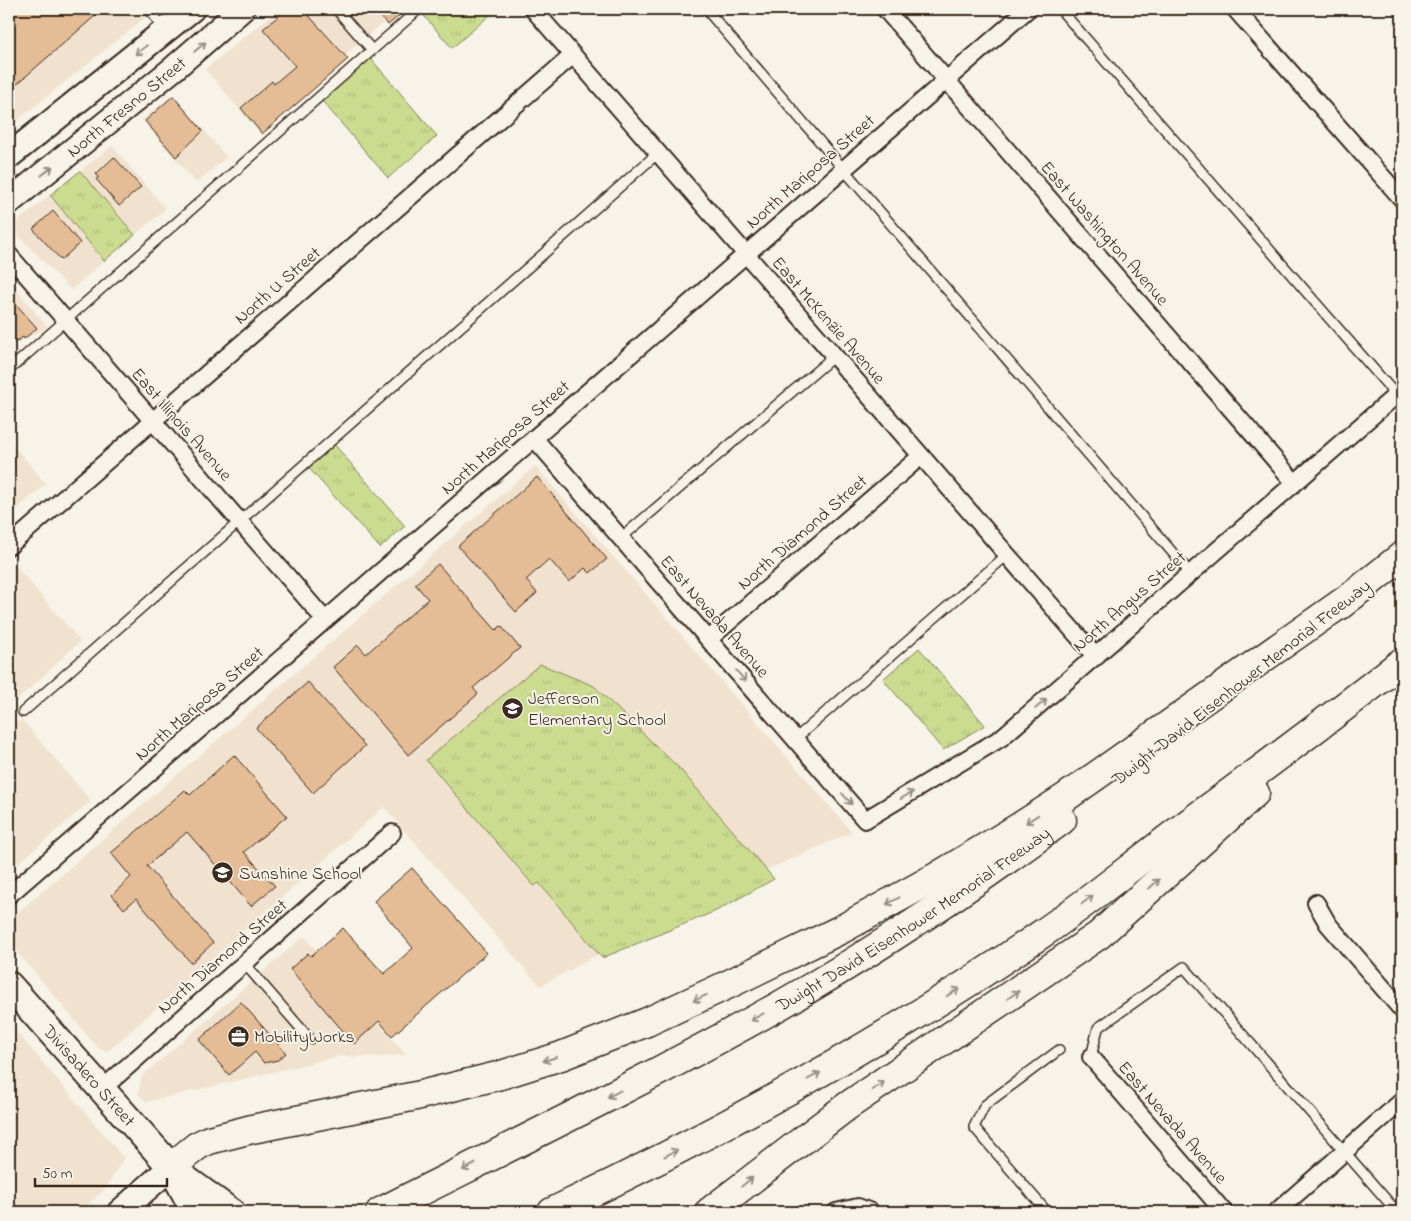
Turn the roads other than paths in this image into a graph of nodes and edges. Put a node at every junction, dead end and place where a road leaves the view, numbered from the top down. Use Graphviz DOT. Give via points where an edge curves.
graph roads {
  1 [pos="149,9"];
  2 [pos="192,9"];
  3 [pos="242,9"];
  4 [pos="336,9"];
  5 [pos="419,9"];
  6 [pos="533,9"];
  7 [pos="706,9"];
  8 [pos="884,9"];
  9 [pos="1028,9"];
  10 [pos="1060,9"];
  11 [pos="1235,9"];
  12 [pos="166,30"];
  13 [pos="372,50"];
  14 [pos="573,55"];
  15 [pos="946,80"];
  16 [pos="658,153"];
  17 [pos="9,156"];
  18 [pos="843,169"];
  19 [pos="1402,200"];
  20 [pos="9,202"];
  21 [pos="746,254"];
  22 [pos="9,255"];
  23 [pos="66,320"];
  24 [pos="834,356"];
  25 [pos="9,370"];
  26 [pos="1399,392"];
  27 [pos="153,419"];
  28 [pos="534,438"];
  29 [pos="921,456"];
  30 [pos="1295,483"];
  31 [pos="239,522"];
  32 [pos="622,538"];
  33 [pos="9,546"];
  34 [pos="1007,555"];
  35 [pos="1402,556"];
  36 [pos="1191,574"];
  37 [pos="1353,595"];
  38 [pos="325,620"];
  39 [pos="709,639"];
  40 [pos="1096,657"];
  41 [pos="1402,662"];
  42 [pos="1380,679"];
  43 [pos="23,712"];
  44 [pos="795,739"];
  45 [pos="865,820"];
  46 [pos="392,833"];
  47 [pos="9,895"];
  48 [pos="1316,903"];
  49 [pos="244,963"];
  50 [pos="9,985"];
  51 [pos="1402,1010"];
  52 [pos="310,1039"];
  53 [pos="1059,1050"];
  54 [pos="1091,1057"];
  55 [pos="102,1089"];
  56 [pos="1402,1101"];
  57 [pos="1344,1152"];
  58 [pos="171,1167"];
  59 [pos="628,1176"];
  60 [pos="231,1210"];
  61 [pos="864,1210"];
  62 [pos="120,1212"];
  63 [pos="195,1212"];
  64 [pos="380,1212"];
  65 [pos="552,1212"];
  66 [pos="566,1212"];
  67 [pos="709,1212"];
  68 [pos="836,1212"];
  69 [pos="1047,1212"];
  70 [pos="1224,1212"];
  71 [pos="1276,1212"];
  72 [pos="1397,1212"];
  1 -- 12 [label="lane"];
  2 -- 12 [label="main road, North Fresno Street"];
  20 -- 3 [label="main road, North Fresno Street, one-way"];
  4 -- 13 [label="lane"];
  5 -- 13 [label="lane"];
  6 -- 14 [label="street, East McKenzie Avenue"];
  7 -- 18 [label="lane"];
  8 -- 15 [label="street, East Washington Avenue"];
  9 -- 15 [label="street, North Mariposa Street"];
  10 -- 26 [label="lane"];
  11 -- 19 [label="street"];
  12 -- 17 [label="main road, North Fresno Street, one-way"];
  13 -- 23 [label="lane"];
  14 -- 16 [label="street, East McKenzie Avenue"];
  14 -- 27 [label="street, North U Street"];
  15 -- 18 [label="street, North Mariposa Street"];
  15 -- 30 [label="street, East Washington Avenue"];
  16 -- 21 [label="street, East McKenzie Avenue"];
  16 -- 31 [label="lane"];
  18 -- 21 [label="street, North Mariposa Street"];
  18 -- 36 [label="lane"];
  21 -- 24 [label="street, East McKenzie Avenue"];
  21 -- 28 [label="street, North Mariposa Street"];
  22 -- 23 [label="street, East Illinois Avenue"];
  23 -- 25 [label="lane"];
  23 -- 27 [label="street, East Illinois Avenue"];
  24 -- 29 [label="street, East McKenzie Avenue"];
  24 -- 32 [label="lane"];
  26 -- 30 [label="street, North Angus Street"];
  27 -- 31 [label="street, East Illinois Avenue"];
  27 -- 33 [label="street, North U Street"];
  28 -- 32 [label="street, East Nevada Avenue"];
  28 -- 38 [label="street, North Mariposa Street"];
  29 -- 34 [label="street, East McKenzie Avenue"];
  29 -- 39 [label="street, North Diamond Street"];
  30 -- 36 [label="street, North Angus Street"];
  31 -- 38 [label="street, East Illinois Avenue"];
  31 -- 43 [label="lane"];
  32 -- 39 [label="street, East Nevada Avenue"];
  34 -- 40 [label="street, East McKenzie Avenue"];
  34 -- 44 [label="lane"];
  35 -- 37 [label="highway, Dwight David Eisenhower Memorial Freeway"];
  36 -- 40 [label="street, North Angus Street"];
  37 -- 58 [label="highway, one-way" via="1016,829 902,896 727,985 647,1022 561,1056 416,1096 209,1140"];
  37 -- 64 [label="highway, Dwight David Eisenhower Memorial Freeway, one-way" via="1136,765 1007,860 887,940 778,1006"];
  38 -- 47 [label="street, North Mariposa Street"];
  39 -- 44 [label="street, East Nevada Avenue, one-way"];
  45 -- 40 [label="street, North Angus Street, one-way" via="1001,738"];
  41 -- 42 [label="highway"];
  59 -- 42 [label="highway, one-way" via="854,1054 1033,939"];
  67 -- 42 [label="highway, one-way" via="846,1107 1099,935"];
  44 -- 45 [label="street, East Nevada Avenue, one-way"];
  46 -- 49 [label="street, North Diamond Street"];
  48 -- 51 [label="street" via="1328,924"];
  49 -- 52 [label="lane"];
  49 -- 55 [label="street, North Diamond Street"];
  50 -- 55 [label="main road, Divisadero Street"];
  53 -- 69 [label="lane" via="985,1105 974,1127"];
  54 -- 57 [label="lane" via="1098,1028 1184,967"];
  54 -- 70 [label="street, East Nevada Avenue"];
  55 -- 58 [label="main road, Divisadero Street"];
  56 -- 57 [label="street"];
  57 -- 71 [label="street"];
  57 -- 72 [label="lane"];
  58 -- 60 [label="main road, Divisadero Street"];
  58 -- 62 [label="main road"];
  58 -- 63 [label="main road, Divisadero Street"];
  59 -- 65 [label="highway"];
  59 -- 66 [label="highway"];
  61 -- 68 [label="street"];
}
